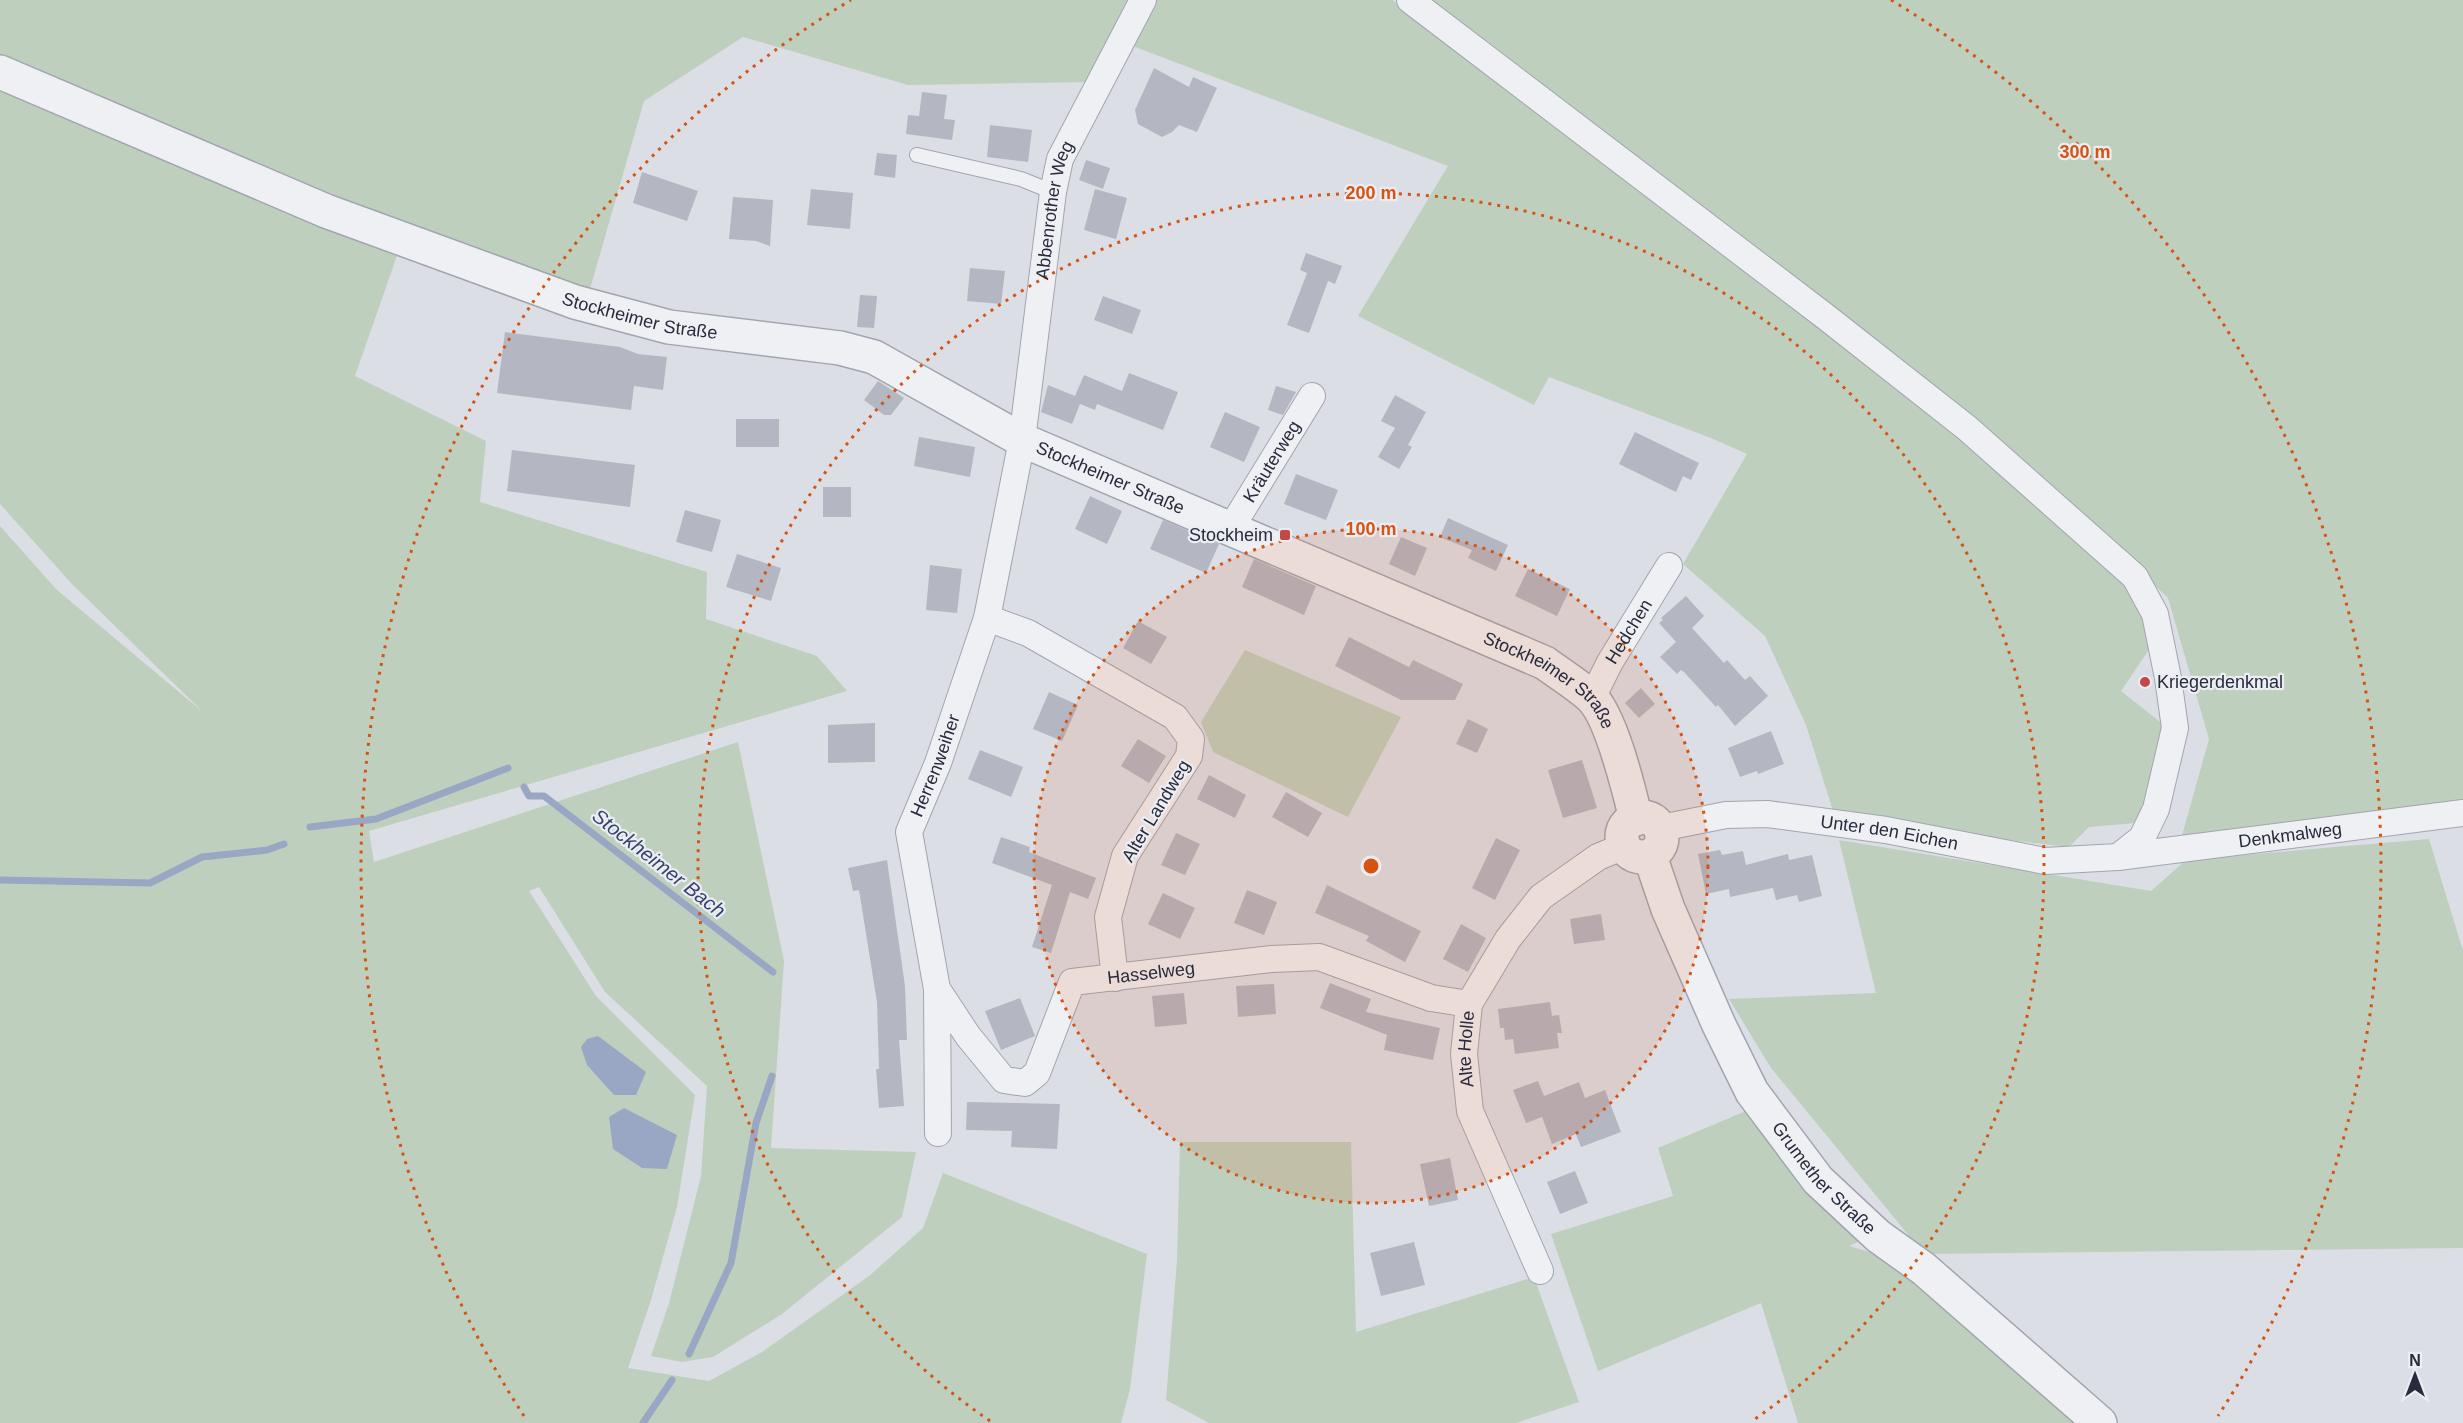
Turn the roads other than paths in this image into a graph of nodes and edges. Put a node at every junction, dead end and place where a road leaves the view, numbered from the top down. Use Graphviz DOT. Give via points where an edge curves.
graph roads {
  1 [pos="1143,0"];
  2 [pos="1410,0"];
  3 [pos="0,72"];
  4 [pos="917,155"];
  5 [pos="1053,192"];
  6 [pos="1312,396"];
  7 [pos="1022,440"];
  8 [pos="1231,528"];
  9 [pos="1669,566"];
  10 [pos="987,618"];
  11 [pos="1592,698"];
  12 [pos="2463,813"];
  13 [pos="1643,837"];
  14 [pos="2118,857"];
  15 [pos="1115,978"];
  16 [pos="937,989"];
  17 [pos="1468,1004"];
  18 [pos="938,1134"];
  19 [pos="1540,1271"];
  20 [pos="2100,1423"];
  1 -- 5 [label="street, Abbenrother Weg" via="1060,159"];
  2 -- 14 [label="street" via="1967,428 2135,577 2155,614 2175,728 2156,809 2142,838"];
  3 -- 7 [label="street, Stockheimer Straße" via="326,211 575,302 669,327 840,348 874,357"];
  4 -- 5 [label="lane" via="1021,179"];
  5 -- 7 [label="street, Abbenrother Weg"];
  6 -- 8 [label="street, Kräuterweg"];
  7 -- 8 [label="street, Stockheimer Straße"];
  7 -- 10 [label="street, Herrenweiher"];
  8 -- 11 [label="street, Stockheimer Straße" via="1545,663"];
  9 -- 11 [label="street, Hedchen"];
  10 -- 15 [label="street, Alter Landweg" via="1028,633 1175,717 1191,739 1189,756 1125,856 1108,917"];
  10 -- 16 [label="street, Herrenweiher" via="938,763 909,832"];
  11 -- 13 [label="street, Stockheimer Straße" via="1621,763"];
  12 -- 14 [label="street, Denkmalweg"];
  13 -- 14 [label="street, Unter den Eichen" via="1726,815 1767,814 1886,831 2045,861"];
  13 -- 17 [label="street, Alte Holle" via="1598,857 1541,897 1508,939"];
  13 -- 20 [label="street, Grumether Straße" via="1668,909 1752,1092 1818,1180 1878,1236 1924,1269"];
  15 -- 16 [label="street, Hasselweg" via="1072,982 1036,1073 1025,1083 1004,1080"];
  15 -- 17 [label="street, Hasselweg" via="1319,957 1431,998"];
  16 -- 18 [label="street, Herrenweiher"];
  17 -- 19 [label="street, Alte Holle" via="1464,1054 1470,1111"];
}
